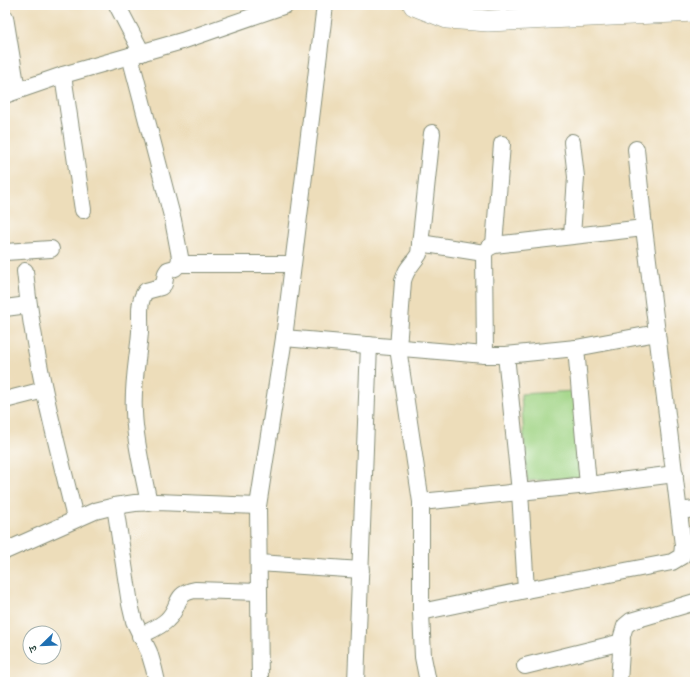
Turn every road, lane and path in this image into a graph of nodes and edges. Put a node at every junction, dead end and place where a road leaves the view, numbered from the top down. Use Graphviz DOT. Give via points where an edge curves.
graph roads {
  1 [pos="117,5"];
  2 [pos="286,5"];
  3 [pos="325,5"];
  4 [pos="414,5"];
  5 [pos="695,11"];
  6 [pos="5,17"];
  7 [pos="136,54"];
  8 [pos="63,75"];
  9 [pos="11,92"];
  10 [pos="432,133"];
  11 [pos="572,142"];
  12 [pos="502,144"];
  13 [pos="636,150"];
  14 [pos="83,210"];
  15 [pos="644,228"];
  16 [pos="572,236"];
  17 [pos="420,243"];
  18 [pos="489,249"];
  19 [pos="51,250"];
  20 [pos="5,252"];
  21 [pos="179,264"];
  22 [pos="293,264"];
  23 [pos="25,271"];
  24 [pos="28,305"];
  25 [pos="5,308"];
  26 [pos="657,333"];
  27 [pos="284,338"];
  28 [pos="369,346"];
  29 [pos="398,348"];
  30 [pos="576,348"];
  31 [pos="485,355"];
  32 [pos="506,355"];
  33 [pos="44,390"];
  34 [pos="5,400"];
  35 [pos="675,474"];
  36 [pos="588,485"];
  37 [pos="520,492"];
  38 [pos="421,502"];
  39 [pos="149,503"];
  40 [pos="115,506"];
  41 [pos="258,506"];
  42 [pos="695,509"];
  43 [pos="679,511"];
  44 [pos="76,518"];
  45 [pos="5,551"];
  46 [pos="259,563"];
  47 [pos="360,570"];
  48 [pos="526,590"];
  49 [pos="260,592"];
  50 [pos="695,602"];
  51 [pos="421,612"];
  52 [pos="140,636"];
  53 [pos="622,642"];
  54 [pos="525,666"];
  55 [pos="157,682"];
  56 [pos="260,682"];
  57 [pos="356,682"];
  58 [pos="428,682"];
  59 [pos="618,682"];
  1 -- 7 [label="street"];
  2 -- 7 [label="street"];
  3 -- 22 [label="street"];
  4 -- 5 [label="main road" via="447,18 488,22"];
  6 -- 9 [label="street"];
  7 -- 8 [label="street"];
  7 -- 21 [label="street" via="173,220"];
  8 -- 9 [label="street"];
  8 -- 14 [label="street"];
  10 -- 17 [label="street"];
  11 -- 16 [label="street" via="576,177"];
  12 -- 18 [label="street"];
  13 -- 15 [label="street"];
  15 -- 16 [label="street"];
  15 -- 26 [label="street"];
  16 -- 18 [label="street"];
  17 -- 18 [label="street"];
  17 -- 29 [label="street" via="419,254 405,272 403,281"];
  18 -- 31 [label="street"];
  19 -- 20 [label="street"];
  21 -- 22 [label="street"];
  21 -- 39 [label="street" via="168,270 161,287 146,291 141,299 134,410 136,435"];
  22 -- 27 [label="street"];
  23 -- 24 [label="street"];
  24 -- 25 [label="street"];
  24 -- 33 [label="street"];
  26 -- 30 [label="street"];
  26 -- 35 [label="street"];
  27 -- 28 [label="street"];
  27 -- 41 [label="street"];
  28 -- 29 [label="street"];
  28 -- 47 [label="street"];
  29 -- 31 [label="street"];
  29 -- 38 [label="street"];
  30 -- 32 [label="street"];
  30 -- 36 [label="street"];
  31 -- 32 [label="street"];
  32 -- 37 [label="street"];
  33 -- 34 [label="street"];
  33 -- 44 [label="street"];
  35 -- 36 [label="street"];
  35 -- 43 [label="street"];
  36 -- 37 [label="street"];
  37 -- 38 [label="street"];
  37 -- 48 [label="street"];
  38 -- 51 [label="street"];
  39 -- 40 [label="street"];
  39 -- 41 [label="street"];
  40 -- 44 [label="street" via="95,510"];
  40 -- 52 [label="street" via="130,604"];
  41 -- 46 [label="street"];
  42 -- 43 [label="street"];
  43 -- 48 [label="street" via="682,556 672,562"];
  44 -- 45 [label="street"];
  46 -- 47 [label="street"];
  46 -- 49 [label="street"];
  47 -- 57 [label="street"];
  48 -- 51 [label="street"];
  49 -- 52 [label="street" via="187,592 183,594 166,622"];
  49 -- 56 [label="street"];
  50 -- 53 [label="street" via="631,621 625,626"];
  51 -- 58 [label="street" via="423,657"];
  52 -- 55 [label="street" via="149,652"];
  53 -- 54 [label="street"];
  53 -- 59 [label="street"];
}
